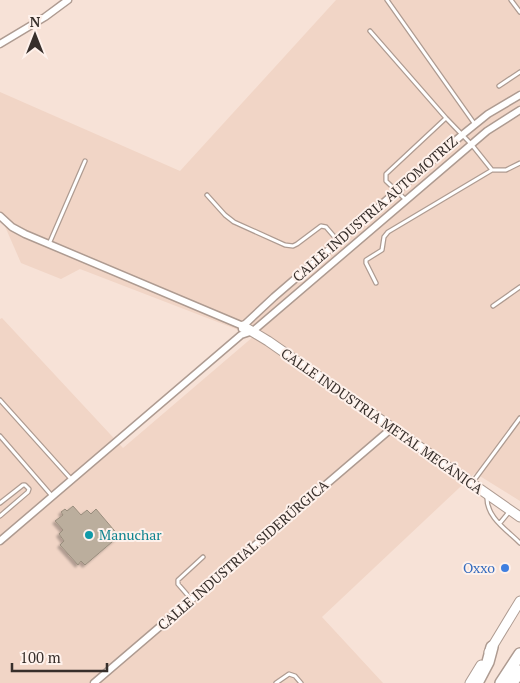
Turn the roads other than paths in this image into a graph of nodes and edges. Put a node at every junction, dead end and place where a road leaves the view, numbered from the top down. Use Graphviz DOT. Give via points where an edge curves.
graph roads {
  1 [pos="68,0"];
  2 [pos="387,0"];
  3 [pos="511,0"];
  4 [pos="520,12"];
  5 [pos="370,31"];
  6 [pos="0,44"];
  7 [pos="520,72"];
  8 [pos="499,86"];
  9 [pos="520,95"];
  10 [pos="520,110"];
  11 [pos="446,118"];
  12 [pos="475,124"];
  13 [pos="462,135"];
  14 [pos="472,145"];
  15 [pos="85,161"];
  16 [pos="520,163"];
  17 [pos="492,170"];
  18 [pos="397,191"];
  19 [pos="207,195"];
  20 [pos="406,201"];
  21 [pos="0,216"];
  22 [pos="338,242"];
  23 [pos="49,244"];
  24 [pos="376,283"];
  25 [pos="520,287"];
  26 [pos="493,306"];
  27 [pos="242,330"];
  28 [pos="253,331"];
  29 [pos="0,400"];
  30 [pos="520,418"];
  31 [pos="392,428"];
  32 [pos="0,436"];
  33 [pos="71,480"];
  34 [pos="472,484"];
  35 [pos="487,494"];
  36 [pos="52,496"];
  37 [pos="0,503"];
  38 [pos="510,510"];
  39 [pos="0,516"];
  40 [pos="520,517"];
  41 [pos="500,523"];
  42 [pos="0,541"];
  43 [pos="520,543"];
  44 [pos="203,557"];
  45 [pos="192,599"];
  46 [pos="520,601"];
  47 [pos="492,647"];
  48 [pos="520,654"];
  49 [pos="520,671"];
  50 [pos="94,683"];
  51 [pos="276,683"];
  52 [pos="301,683"];
  53 [pos="470,683"];
  54 [pos="477,683"];
  55 [pos="501,683"];
  56 [pos="512,683"];
  1 -- 6 [label="street"];
  2 -- 12 [label="lane"];
  3 -- 4 [label="lane"];
  5 -- 11 [label="lane"];
  7 -- 8 [label="lane"];
  9 -- 12 [label="street, CALLE INDUSTRIA AUTOMOTRIZ"];
  10 -- 14 [label="street, CALLE INDUSTRIA AUTOMOTRIZ"];
  11 -- 13 [label="lane"];
  11 -- 18 [label="lane" via="387,172 386,181"];
  12 -- 13 [label="street, CALLE INDUSTRIA AUTOMOTRIZ"];
  13 -- 14 [label="lane"];
  13 -- 18 [label="street, CALLE INDUSTRIA AUTOMOTRIZ"];
  14 -- 17 [label="lane"];
  14 -- 20 [label="street, CALLE INDUSTRIA AUTOMOTRIZ"];
  15 -- 23 [label="lane"];
  16 -- 17 [label="lane" via="506,170"];
  17 -- 24 [label="lane" via="388,232 382,250 366,260"];
  18 -- 20 [label="lane"];
  18 -- 22 [label="street, CALLE INDUSTRIA AUTOMOTRIZ"];
  19 -- 22 [label="lane" via="234,222 286,246 297,244 320,226 326,227"];
  20 -- 28 [label="street, CALLE INDUSTRIA AUTOMOTRIZ"];
  21 -- 23 [label="street" via="18,230"];
  22 -- 27 [label="street, CALLE INDUSTRIA AUTOMOTRIZ" via="274,297"];
  23 -- 27 [label="street"];
  25 -- 26 [label="lane"];
  27 -- 28 [label="street, CALLE INDUSTRIA METAL MECÁNICA"];
  27 -- 33 [label="street, CALLE INDUSTRIA AUTOMOTRIZ"];
  28 -- 31 [label="street, CALLE INDUSTRIA METAL MECÁNICA"];
  29 -- 33 [label="lane"];
  30 -- 34 [label="lane"];
  31 -- 34 [label="street, CALLE INDUSTRIA METAL MECÁNICA"];
  31 -- 45 [label="street, CALLE INDUSTRIAL SIDERÚRGICA"];
  32 -- 36 [label="lane"];
  33 -- 36 [label="street, CALLE INDUSTRIA AUTOMOTRIZ"];
  34 -- 35 [label="street, CALLE INDUSTRIA METAL MECÁNICA"];
  35 -- 38 [label="street, CALLE INDUSTRIA METAL MECÁNICA"];
  35 -- 41 [label="lane" via="489,510"];
  36 -- 42 [label="street, CALLE INDUSTRIA AUTOMOTRIZ"];
  37 -- 39 [label="lane" via="22,485 28,489"];
  38 -- 40 [label="street, CALLE INDUSTRIA METAL MECÁNICA"];
  38 -- 41 [label="lane"];
  41 -- 43 [label="lane"];
  44 -- 45 [label="lane" via="178,580"];
  45 -- 50 [label="street, CALLE INDUSTRIAL SIDERÚRGICA"];
  46 -- 47 [label="street"];
  47 -- 53 [label="street"];
  47 -- 54 [label="highway"];
  48 -- 55 [label="highway"];
  49 -- 56 [label="highway"];
  51 -- 52 [label="lane" via="289,674"];
}
